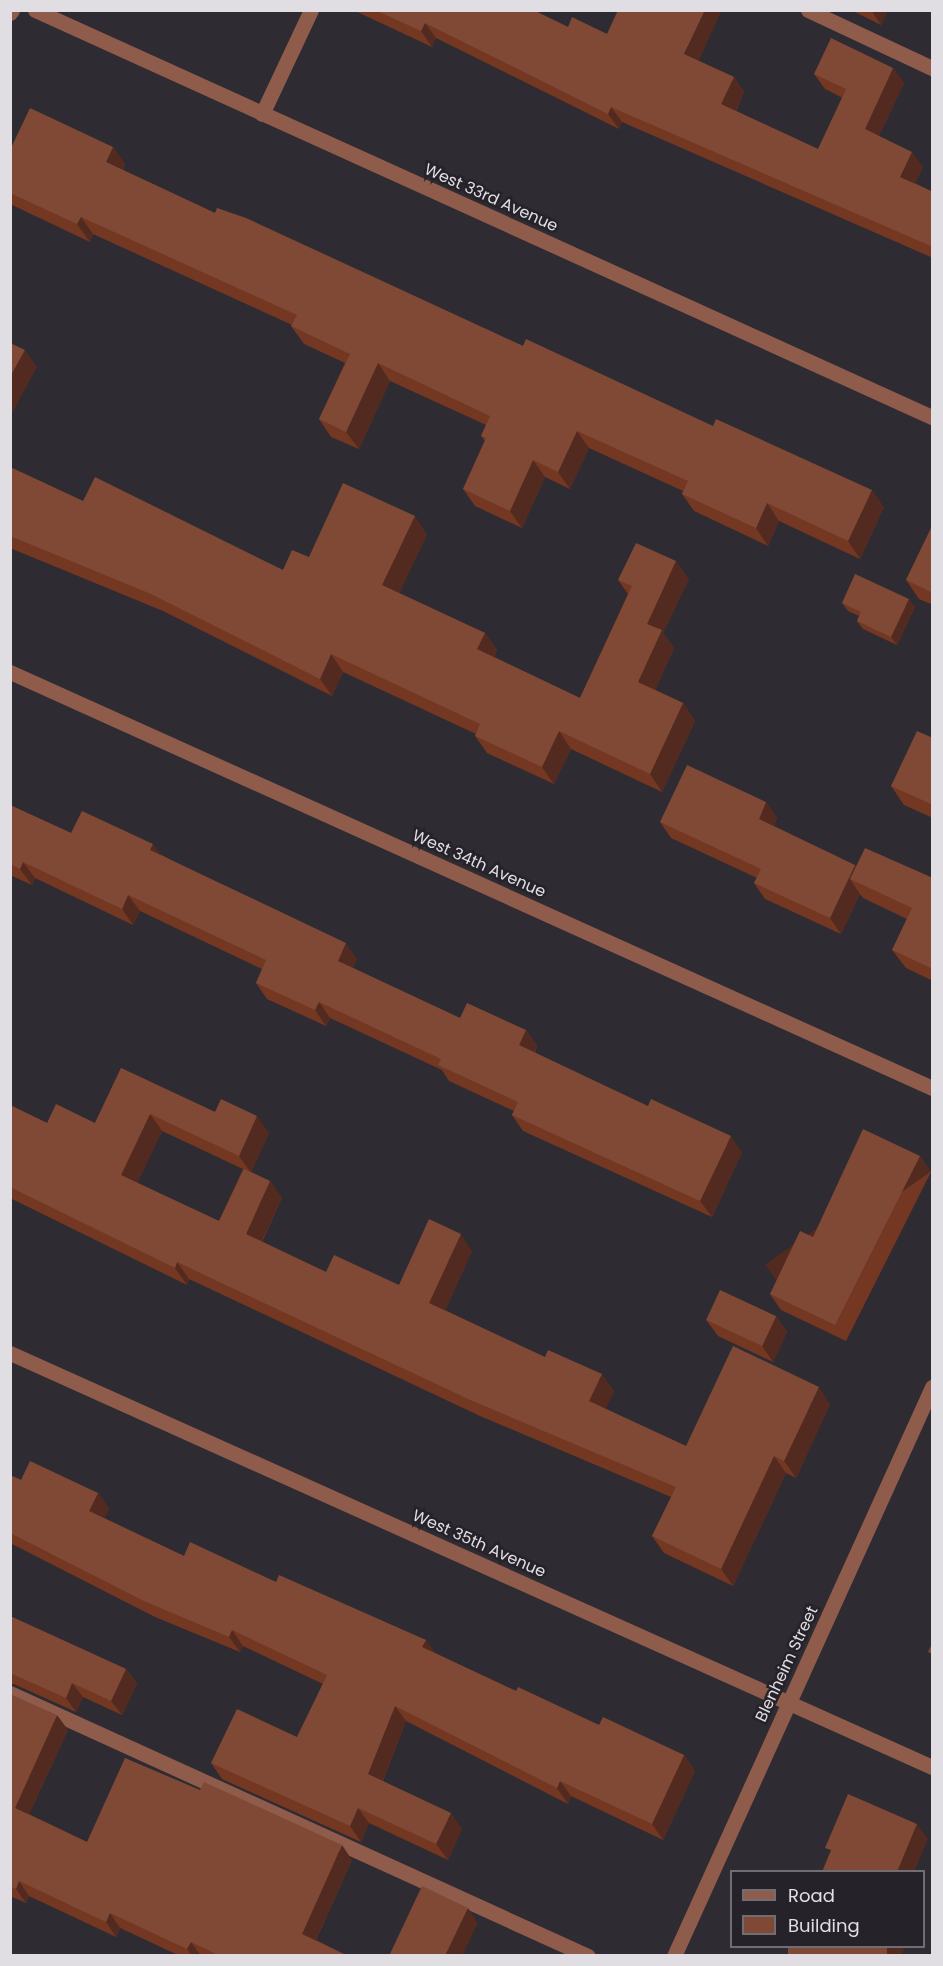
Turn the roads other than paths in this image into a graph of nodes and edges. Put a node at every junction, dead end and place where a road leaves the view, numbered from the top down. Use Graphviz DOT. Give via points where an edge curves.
graph roads {
  1 [pos="35,10"];
  2 [pos="311,10"];
  3 [pos="808,10"];
  4 [pos="933,68"];
  5 [pos="262,114"];
  6 [pos="933,417"];
  7 [pos="10,672"];
  8 [pos="933,1088"];
  9 [pos="10,1353"];
  10 [pos="933,1387"];
  11 [pos="10,1693"];
  12 [pos="789,1702"];
  13 [pos="933,1767"];
  14 [pos="588,1956"];
  15 [pos="674,1956"];
  1 -- 5 [label="street, West 33rd Avenue"];
  2 -- 5 [label="street"];
  3 -- 4 [label="street"];
  5 -- 6 [label="street, West 33rd Avenue"];
  7 -- 8 [label="street, West 34th Avenue"];
  9 -- 12 [label="street, West 35th Avenue"];
  10 -- 12 [label="street, Blenheim Street"];
  11 -- 14 [label="street"];
  12 -- 13 [label="street, West 35th Avenue"];
  12 -- 15 [label="street, Blenheim Street"];
}
